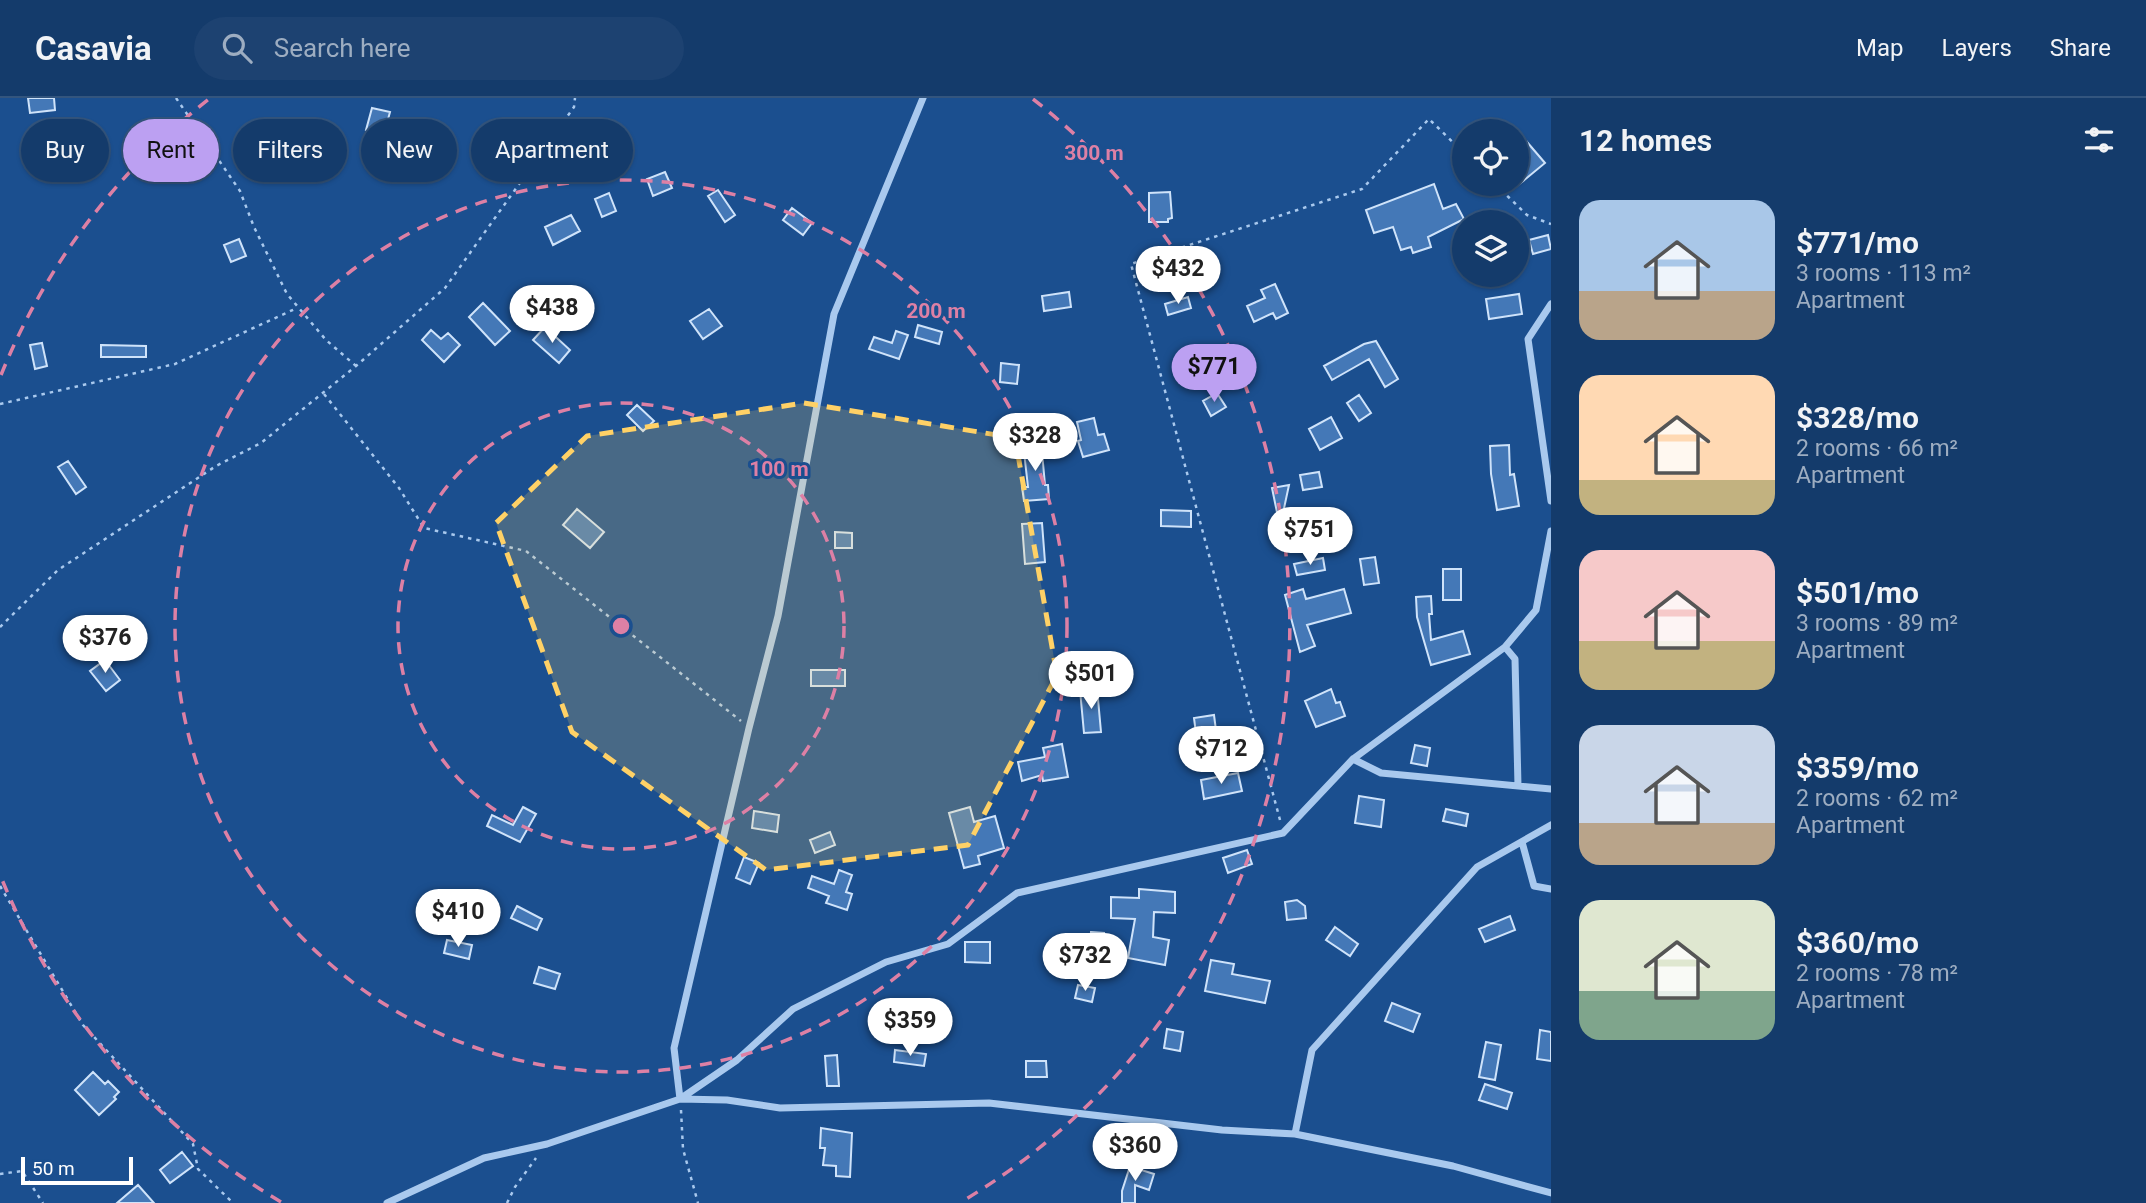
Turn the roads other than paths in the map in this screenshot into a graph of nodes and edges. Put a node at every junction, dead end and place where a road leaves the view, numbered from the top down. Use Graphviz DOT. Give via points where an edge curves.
graph roads {
  1 [pos="923,98"];
  2 [pos="1551,304"];
  3 [pos="1551,501"];
  4 [pos="1551,531"];
  5 [pos="1505,647"];
  6 [pos="1353,759"];
  7 [pos="1518,786"];
  8 [pos="1551,789"];
  9 [pos="1551,825"];
  10 [pos="1522,842"];
  11 [pos="1551,889"];
  12 [pos="680,1099"];
  13 [pos="1295,1134"];
  14 [pos="1551,1193"];
  15 [pos="387,1203"];
  1 -- 12 [label="street" via="834,314 778,615 674,1048"];
  2 -- 3 [label="street" via="1528,339"];
  4 -- 5 [label="street" via="1536,610"];
  5 -- 6 [label="street"];
  5 -- 7 [label="street" via="1516,659"];
  6 -- 7 [label="street" via="1381,773"];
  6 -- 12 [label="street" via="1283,833 1017,893 948,944 886,962 793,1009 737,1060"];
  7 -- 8 [label="street"];
  9 -- 10 [label="street"];
  10 -- 11 [label="street" via="1534,886"];
  10 -- 13 [label="street" via="1477,867 1312,1049"];
  12 -- 13 [label="street" via="780,1108 989,1103"];
  12 -- 15 [label="street" via="547,1144 484,1158"];
  13 -- 14 [label="street" via="1453,1166"];
}
